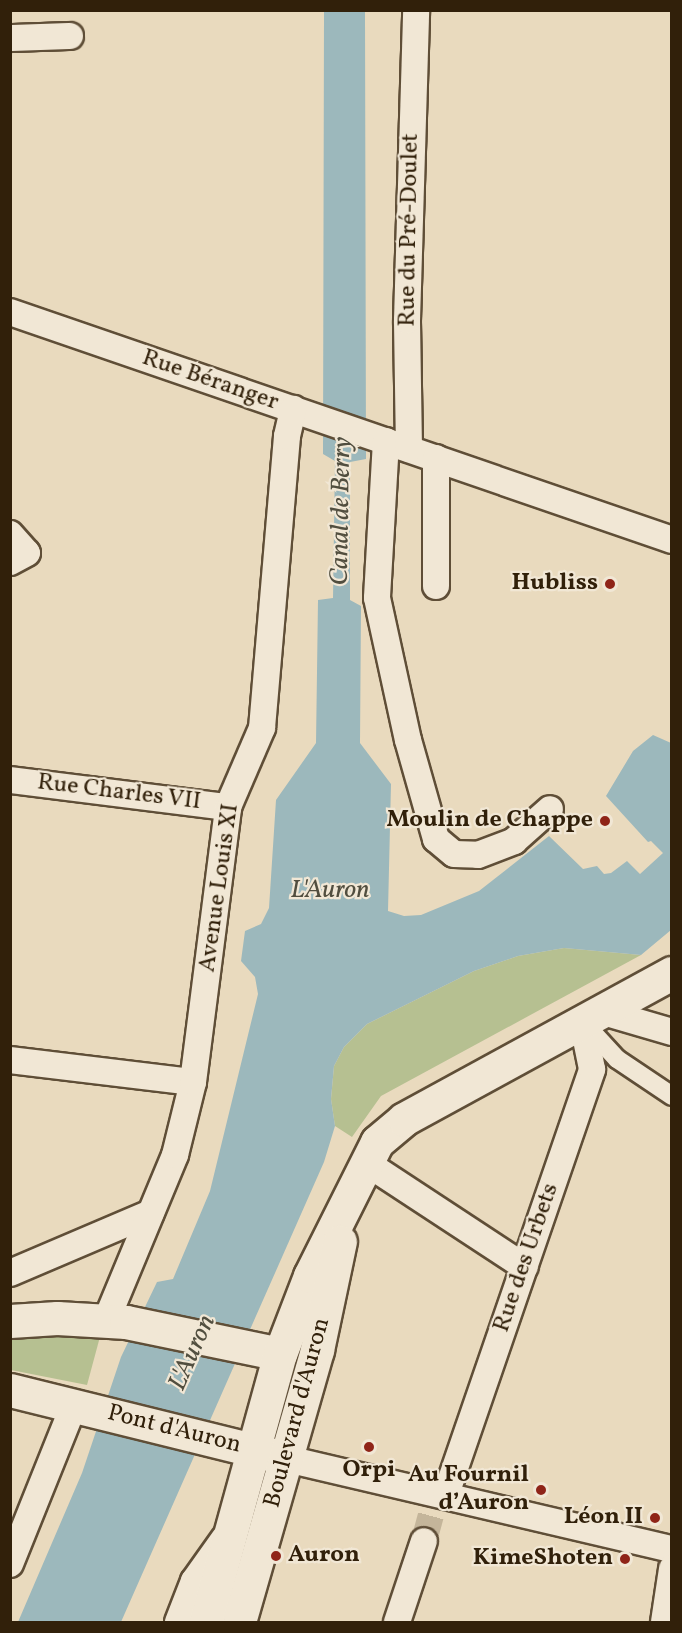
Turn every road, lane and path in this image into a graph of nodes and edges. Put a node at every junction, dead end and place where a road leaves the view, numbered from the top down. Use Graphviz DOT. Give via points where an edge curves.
graph roads {
  1 [pos="416,10"];
  2 [pos="70,36"];
  3 [pos="10,38"];
  4 [pos="10,312"];
  5 [pos="293,409"];
  6 [pos="380,438"];
  7 [pos="410,449"];
  8 [pos="436,458"];
  9 [pos="10,534"];
  10 [pos="672,540"];
  11 [pos="10,562"];
  12 [pos="436,586"];
  13 [pos="10,780"];
  14 [pos="228,807"];
  15 [pos="550,809"];
  16 [pos="670,976"];
  17 [pos="591,1016"];
  18 [pos="672,1032"];
  19 [pos="15,1061"];
  20 [pos="193,1082"];
  21 [pos="672,1096"];
  22 [pos="365,1162"];
  23 [pos="348,1202"];
  24 [pos="151,1214"];
  25 [pos="525,1267"];
  26 [pos="10,1273"];
  27 [pos="10,1321"];
  28 [pos="116,1321"];
  29 [pos="280,1354"];
  30 [pos="10,1390"];
  31 [pos="84,1407"];
  32 [pos="278,1448"];
  33 [pos="439,1499"];
  34 [pos="233,1527"];
  35 [pos="424,1541"];
  36 [pos="672,1549"];
  37 [pos="10,1564"];
  38 [pos="672,1569"];
  39 [pos="178,1623"];
  40 [pos="206,1623"];
  41 [pos="239,1623"];
  42 [pos="397,1623"];
  43 [pos="664,1623"];
  1 -- 7 [label="street, Rue du Pré-Doulet" via="407,320"];
  2 -- 3 [label="street"];
  4 -- 5 [label="street, Rue Béranger"];
  5 -- 6 [label="street, Rue Béranger"];
  5 -- 14 [label="street, Avenue Louis XI" via="287,436 262,728"];
  6 -- 7 [label="street, Rue Béranger"];
  6 -- 15 [label="street" via="378,598 408,740 436,839 454,854 478,855 514,841"];
  7 -- 8 [label="street, Rue Béranger"];
  8 -- 10 [label="street, Rue Béranger"];
  8 -- 12 [label="street"];
  9 -- 11 [label="street" via="27,553"];
  13 -- 14 [label="street, Rue Charles VII"];
  14 -- 20 [label="street, Avenue Louis XI"];
  16 -- 17 [label="main road, Boulevard d'Auron"];
  17 -- 18 [label="street"];
  17 -- 21 [label="street" via="617,1059"];
  17 -- 22 [label="main road, Boulevard d'Auron" via="404,1119 377,1142"];
  17 -- 25 [label="street, Rue des Urbets" via="592,1069"];
  19 -- 20 [label="street"];
  20 -- 24 [label="street, Avenue Louis XI" via="175,1155"];
  22 -- 23 [label="main road, Boulevard d'Auron"];
  22 -- 25 [label="street"];
  23 -- 29 [label="main road, Boulevard d'Auron" via="310,1276"];
  23 -- 32 [label="main road, Boulevard d'Auron" via="317,1350"];
  24 -- 26 [label="street"];
  24 -- 28 [label="street, Avenue Louis XI"];
  25 -- 33 [label="street, Rue des Urbets"];
  27 -- 28 [label="main road"];
  28 -- 29 [label="main road"];
  29 -- 32 [label="main road, Boulevard d'Auron"];
  30 -- 31 [label="main road, Pont d'Auron"];
  31 -- 32 [label="main road, Pont d'Auron" via="213,1439"];
  31 -- 37 [label="street"];
  32 -- 33 [label="street"];
  32 -- 34 [label="main road, Boulevard d'Auron"];
  32 -- 41 [label="main road, Boulevard d'Auron"];
  33 -- 36 [label="street"];
  34 -- 39 [label="street, Boulevard d'Auron" via="194,1581"];
  34 -- 40 [label="main road, Boulevard d'Auron"];
  35 -- 42 [label="street"];
  38 -- 43 [label="street"];
}
